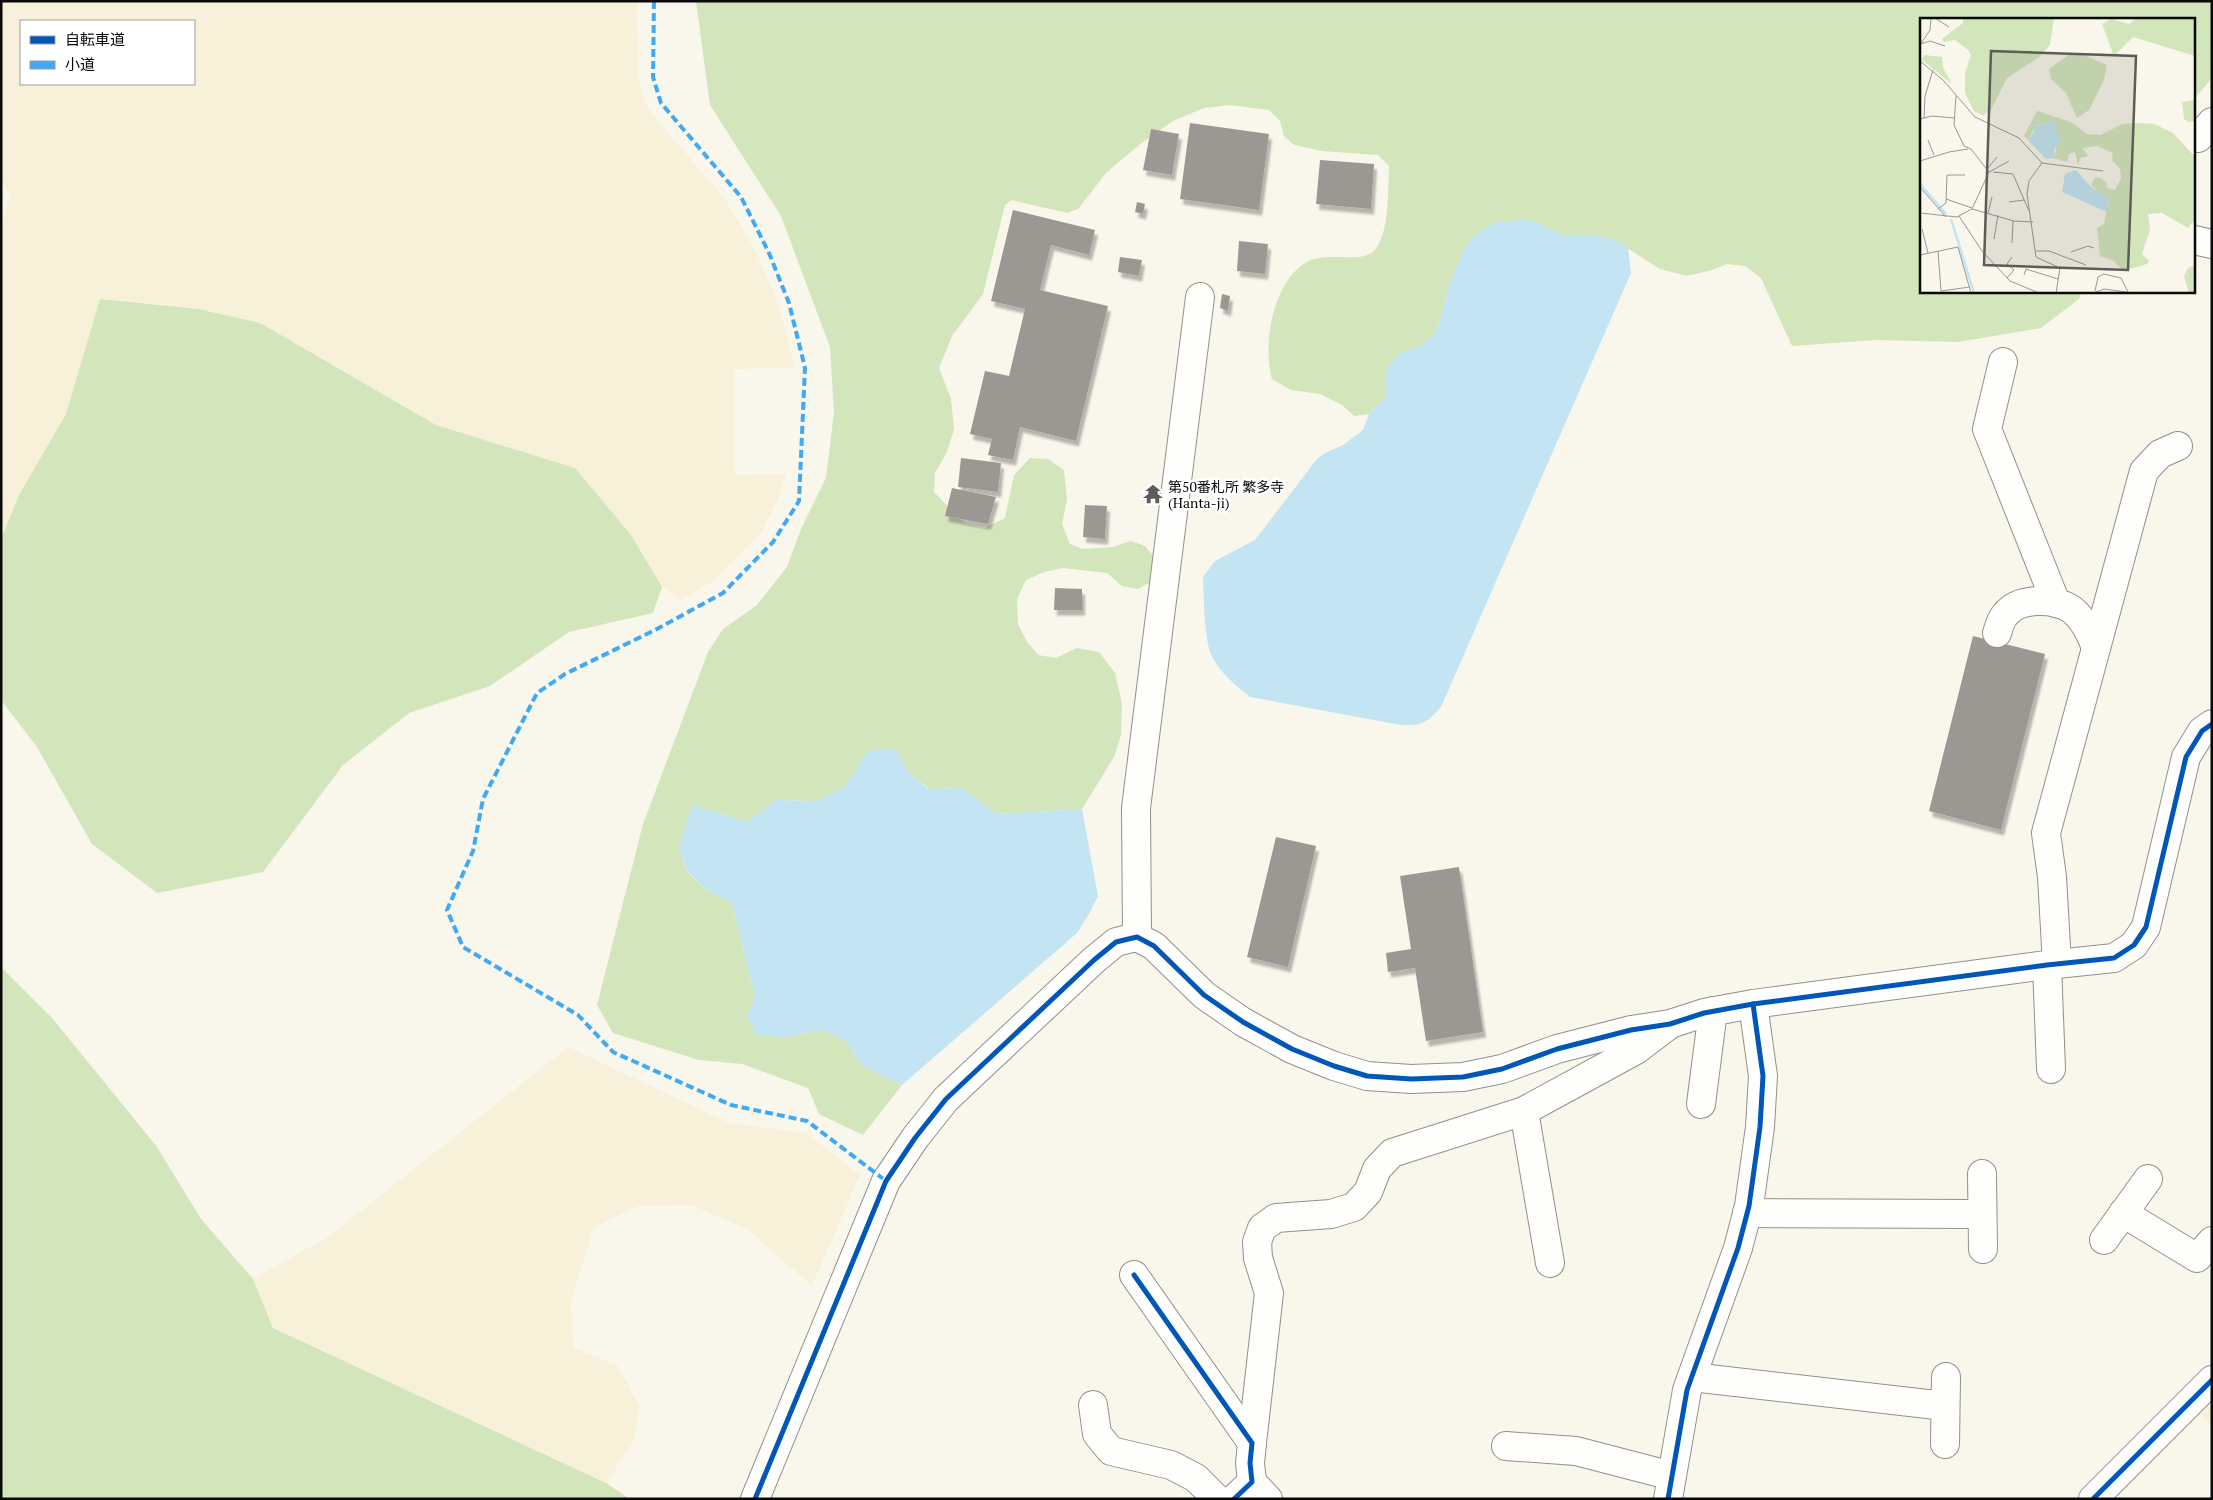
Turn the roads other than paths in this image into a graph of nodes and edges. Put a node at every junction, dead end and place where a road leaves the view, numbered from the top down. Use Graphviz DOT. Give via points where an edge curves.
graph roads {
  1 [pos="2196,240"];
  2 [pos="2212,244"];
  3 [pos="1200,297"];
  4 [pos="2003,362"];
  5 [pos="2178,446"];
  6 [pos="2056,603"];
  7 [pos="1997,633"];
  8 [pos="2096,648"];
  9 [pos="2212,724"];
  10 [pos="1137,937"];
  11 [pos="2052,964"];
  12 [pos="1753,1004"];
  13 [pos="1713,1011"];
  14 [pos="1670,1024"];
  15 [pos="2051,1069"];
  16 [pos="1701,1104"];
  17 [pos="1524,1111"];
  18 [pos="1982,1174"];
  19 [pos="2148,1179"];
  20 [pos="1747,1213"];
  21 [pos="2123,1213"];
  22 [pos="1982,1214"];
  23 [pos="2104,1240"];
  24 [pos="2212,1241"];
  25 [pos="1983,1249"];
  26 [pos="1550,1263"];
  27 [pos="1134,1275"];
  28 [pos="1692,1377"];
  29 [pos="1946,1377"];
  30 [pos="2212,1380"];
  31 [pos="1093,1405"];
  32 [pos="1945,1406"];
  33 [pos="1252,1443"];
  34 [pos="1945,1444"];
  35 [pos="1506,1446"];
  36 [pos="1670,1488"];
  37 [pos="1251,1493"];
  38 [pos="755,1499"];
  39 [pos="1217,1499"];
  40 [pos="2093,1499"];
  1 -- 2 [label="street"];
  3 -- 10 [label="street" via="1136,808"];
  4 -- 6 [label="street" via="1987,429"];
  5 -- 8 [label="street" via="2160,454 2144,470"];
  6 -- 7 [label="street" via="2029,602 2014,607 2004,615"];
  6 -- 8 [label="street" via="2071,610 2084,623"];
  8 -- 11 [label="street" via="2046,833 2052,877"];
  9 -- 11 [label="street" via="2202,731 2186,757 2146,927 2134,945 2114,958"];
  10 -- 14 [label="street" via="1154,946 1204,994 1243,1022 1292,1049 1367,1076 1411,1079 1463,1077 1502,1069 1557,1049 1621,1032"];
  10 -- 38 [label="street" via="1116,942 1094,960 946,1099 915,1138 886,1181"];
  11 -- 12 [label="street"];
  11 -- 15 [label="street"];
  12 -- 13 [label="street"];
  12 -- 20 [label="street" via="1763,1076 1760,1127"];
  13 -- 14 [label="street"];
  13 -- 16 [label="street"];
  14 -- 17 [label="street" via="1636,1050"];
  17 -- 26 [label="street"];
  17 -- 33 [label="street" via="1392,1154 1377,1169 1368,1192 1354,1207 1331,1214 1276,1218 1262,1228 1257,1242 1258,1258 1268,1293"];
  18 -- 22 [label="street"];
  19 -- 21 [label="street"];
  20 -- 22 [label="street"];
  20 -- 28 [label="street" via="1738,1248"];
  21 -- 23 [label="street"];
  21 -- 24 [label="street" via="2197,1258"];
  22 -- 25 [label="street"];
  27 -- 33 [label="street"];
  28 -- 32 [label="street"];
  28 -- 36 [label="street"];
  29 -- 32 [label="street"];
  30 -- 40 [label="street"];
  31 -- 39 [label="street" via="1097,1434 1111,1451 1171,1465 1196,1478"];
  32 -- 34 [label="street"];
  33 -- 37 [label="street"];
  35 -- 36 [label="street" via="1576,1450"];
}
